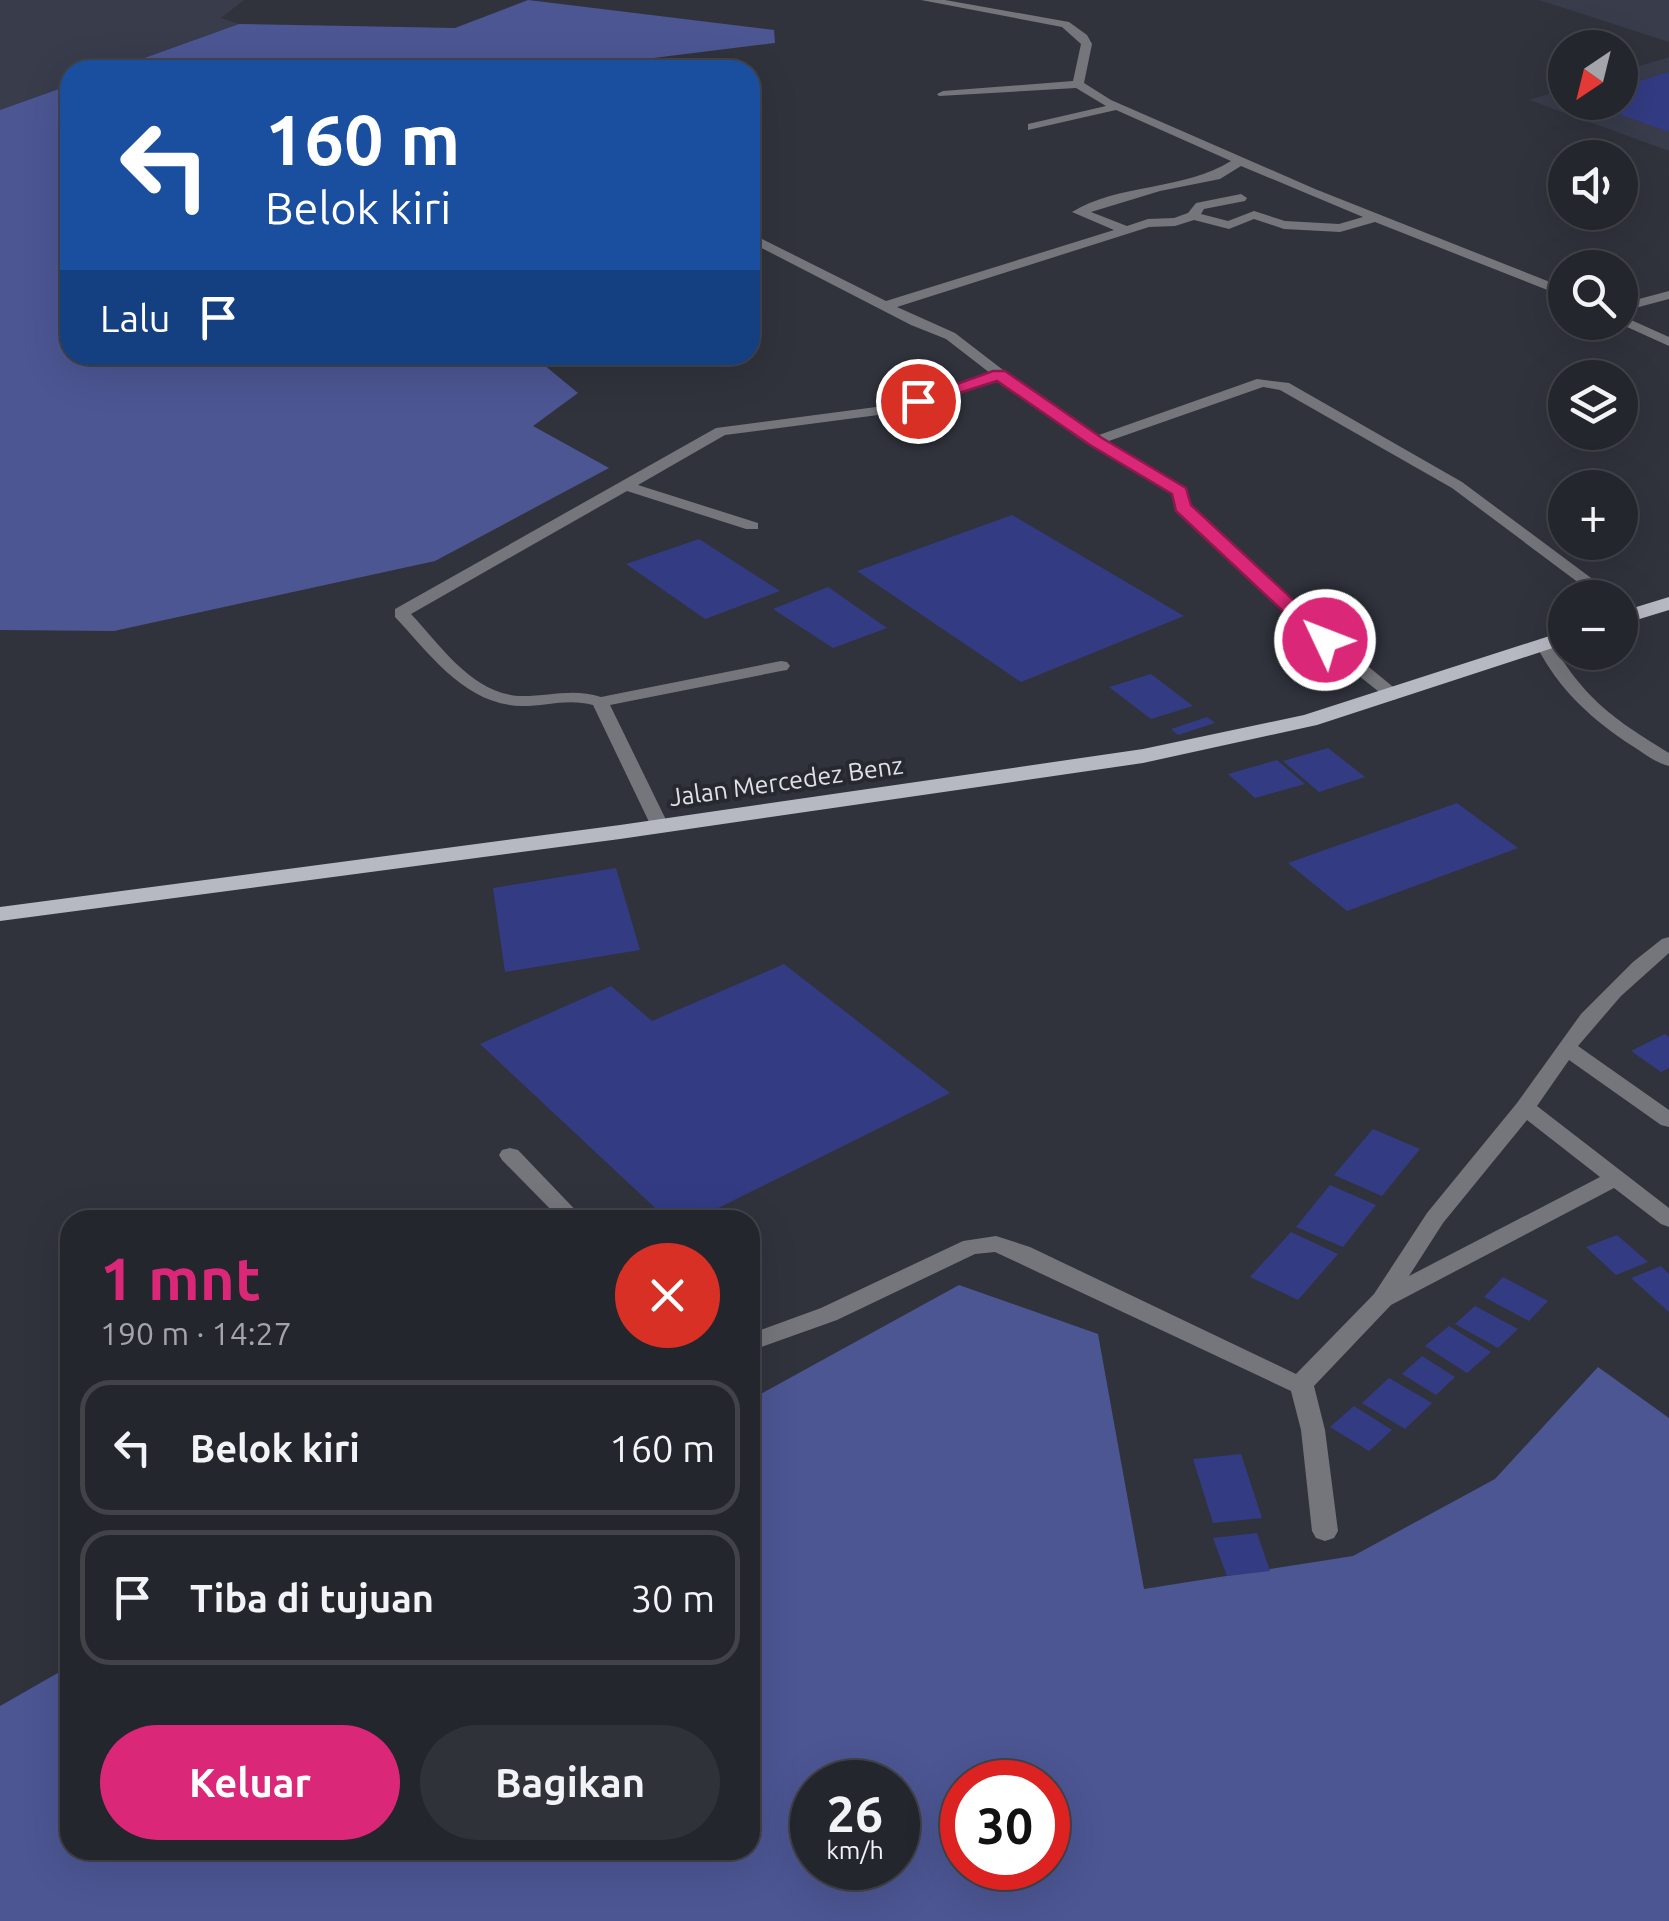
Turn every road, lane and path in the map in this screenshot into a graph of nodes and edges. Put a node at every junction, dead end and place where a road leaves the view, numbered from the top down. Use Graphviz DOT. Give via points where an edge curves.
graph roads {
  1 [pos="926,0"];
  2 [pos="998,0"];
  3 [pos="979,7"];
  4 [pos="1078,84"];
  5 [pos="942,94"];
  6 [pos="1116,107"];
  7 [pos="1032,128"];
  8 [pos="1241,160"];
  9 [pos="1241,198"];
  10 [pos="1193,216"];
  11 [pos="1378,217"];
  12 [pos="1127,230"];
  13 [pos="760,242"];
  14 [pos="1548,286"];
  15 [pos="1669,295"];
  16 [pos="1638,303"];
  17 [pos="885,306"];
  18 [pos="1638,327"];
  19 [pos="1669,342"];
  20 [pos="999,375"];
  21 [pos="1096,442"];
  22 [pos="627,486"];
  23 [pos="752,526"];
  24 [pos="1586,580"];
  25 [pos="1669,603"];
  26 [pos="1638,609"];
  27 [pos="1548,643"];
  28 [pos="781,666"];
  29 [pos="1564,670"];
  30 [pos="1394,695"];
  31 [pos="600,702"];
  32 [pos="1669,761"];
  33 [pos="660,826"];
  34 [pos="0,914"];
  35 [pos="1669,943"];
  36 [pos="1566,1048"];
  37 [pos="1525,1108"];
  38 [pos="1669,1120"];
  39 [pos="510,1156"];
  40 [pos="1614,1179"];
  41 [pos="564,1210"];
  42 [pos="1669,1219"];
  43 [pos="1382,1300"];
  44 [pos="760,1338"];
  45 [pos="1301,1384"];
  46 [pos="1326,1531"];
  1 -- 3 [label="street"];
  2 -- 3 [label="street"];
  3 -- 4 [label="street" via="1052,19 1082,33 1088,52"];
  4 -- 5 [label="street"];
  4 -- 6 [label="street"];
  6 -- 7 [label="street"];
  6 -- 8 [label="street"];
  8 -- 11 [label="street"];
  8 -- 12 [label="street" via="1216,176 1078,212"];
  9 -- 10 [label="street" via="1200,206"];
  10 -- 11 [label="street" via="1220,225 1254,215 1284,226 1322,228"];
  10 -- 12 [label="street"];
  11 -- 14 [label="street"];
  12 -- 17 [label="street"];
  13 -- 17 [label="street"];
  15 -- 16 [label="street"];
  17 -- 20 [label="street" via="938,327"];
  18 -- 19 [label="street"];
  20 -- 21 [label="street"];
  20 -- 22 [label="street" via="901,408 721,430"];
  21 -- 24 [label="street" via="1262,382 1284,386 1457,485"];
  21 -- 30 [label="street" via="1180,492 1183,507"];
  22 -- 23 [label="street"];
  22 -- 31 [label="street" via="401,613 475,688 492,696 519,702 580,695"];
  25 -- 26 [label="main road"];
  27 -- 30 [label="main road, Jalan Mercedez Benz"];
  28 -- 31 [label="street"];
  29 -- 32 [label="street" via="1572,692"];
  30 -- 33 [label="main road, Jalan Mercedez Benz" via="1143,756"];
  31 -- 33 [label="street"];
  33 -- 34 [label="main road, Jalan Mercedez Benz"];
  35 -- 36 [label="street" via="1630,975"];
  36 -- 37 [label="street"];
  36 -- 38 [label="street"];
  37 -- 40 [label="street"];
  37 -- 43 [label="street" via="1435,1218"];
  39 -- 41 [label="street"];
  40 -- 42 [label="street"];
  40 -- 43 [label="street"];
  43 -- 45 [label="street"];
  44 -- 45 [label="street" via="829,1314 971,1247 996,1244"];
  45 -- 46 [label="street" via="1314,1430"];
}
